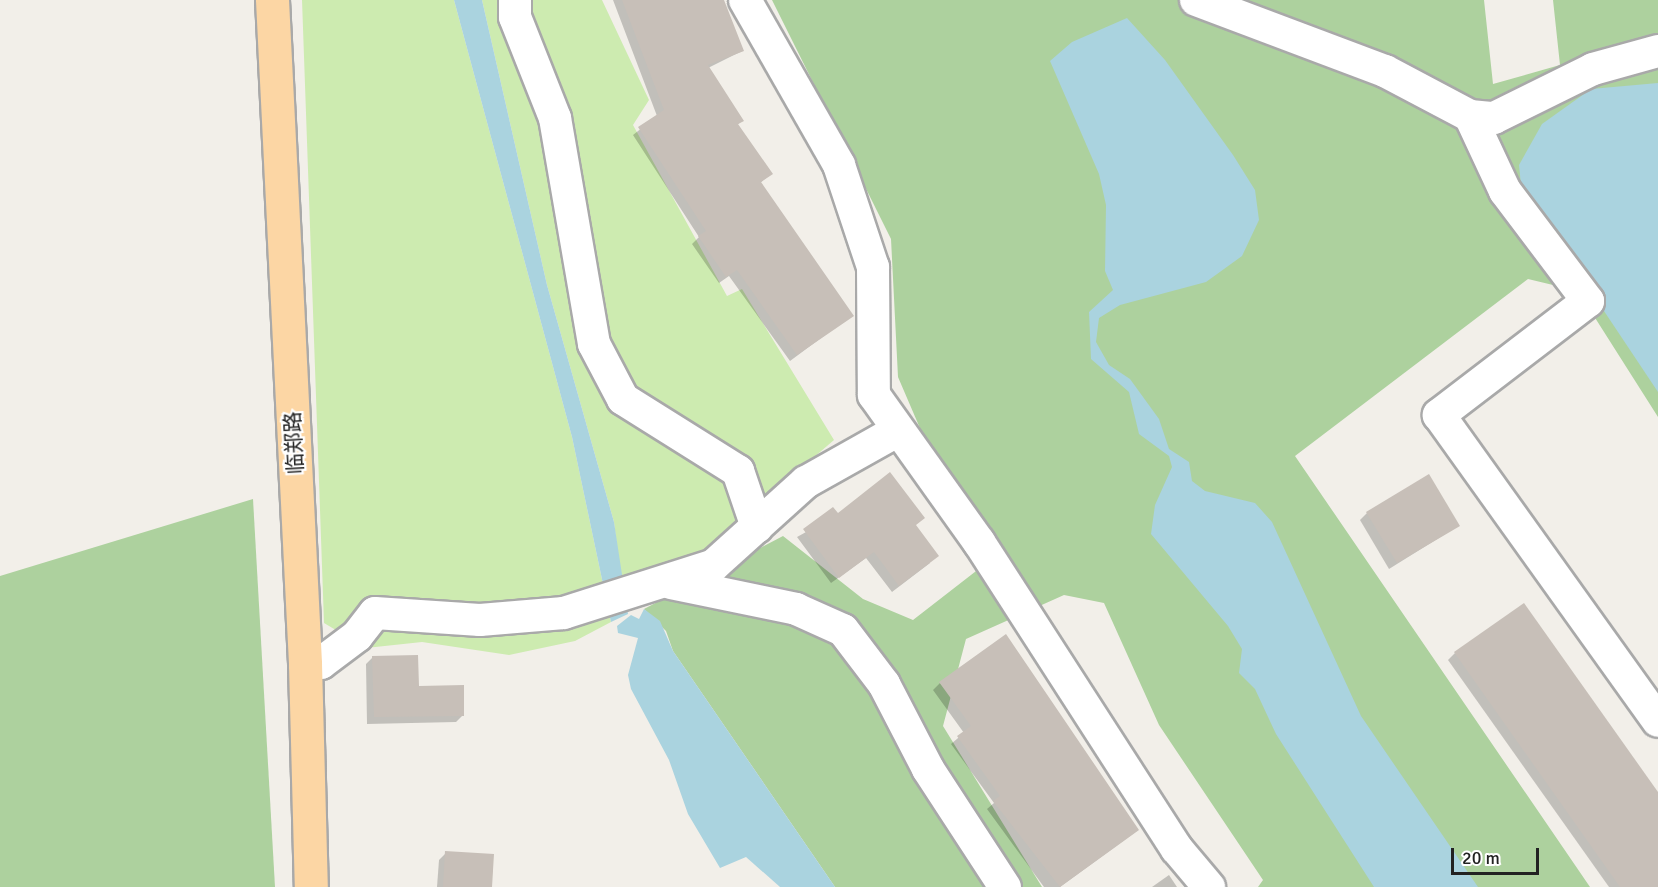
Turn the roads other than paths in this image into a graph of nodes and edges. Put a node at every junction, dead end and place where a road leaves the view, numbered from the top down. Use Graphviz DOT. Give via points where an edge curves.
graph roads {
  1 [pos="272,0"];
  2 [pos="515,0"];
  3 [pos="745,0"];
  4 [pos="1196,0"];
  5 [pos="1658,51"];
  6 [pos="1470,116"];
  7 [pos="897,431"];
  8 [pos="757,527"];
  9 [pos="667,583"];
  10 [pos="305,664"];
  11 [pos="1658,721"];
  12 [pos="311,887"];
  13 [pos="1005,887"];
  14 [pos="1209,887"];
  1 -- 10 [label="main road, 临郑路"];
  2 -- 8 [label="lane" via="515,16 555,118 594,344 623,399 738,471"];
  3 -- 7 [label="lane" via="839,165 873,267 874,395"];
  4 -- 6 [label="lane" via="1385,71"];
  5 -- 6 [label="lane" via="1593,69 1494,118"];
  6 -- 11 [label="lane" via="1505,190 1588,301 1438,415"];
  7 -- 8 [label="lane" via="806,482"];
  7 -- 14 [label="lane" via="979,543 1178,849"];
  8 -- 9 [label="lane" via="714,565"];
  9 -- 10 [label="lane" via="564,613 480,620 375,613 357,636 321,663"];
  9 -- 13 [label="lane" via="796,609 843,630 884,684 928,769"];
  10 -- 12 [label="main road, 临郑路"];
}
